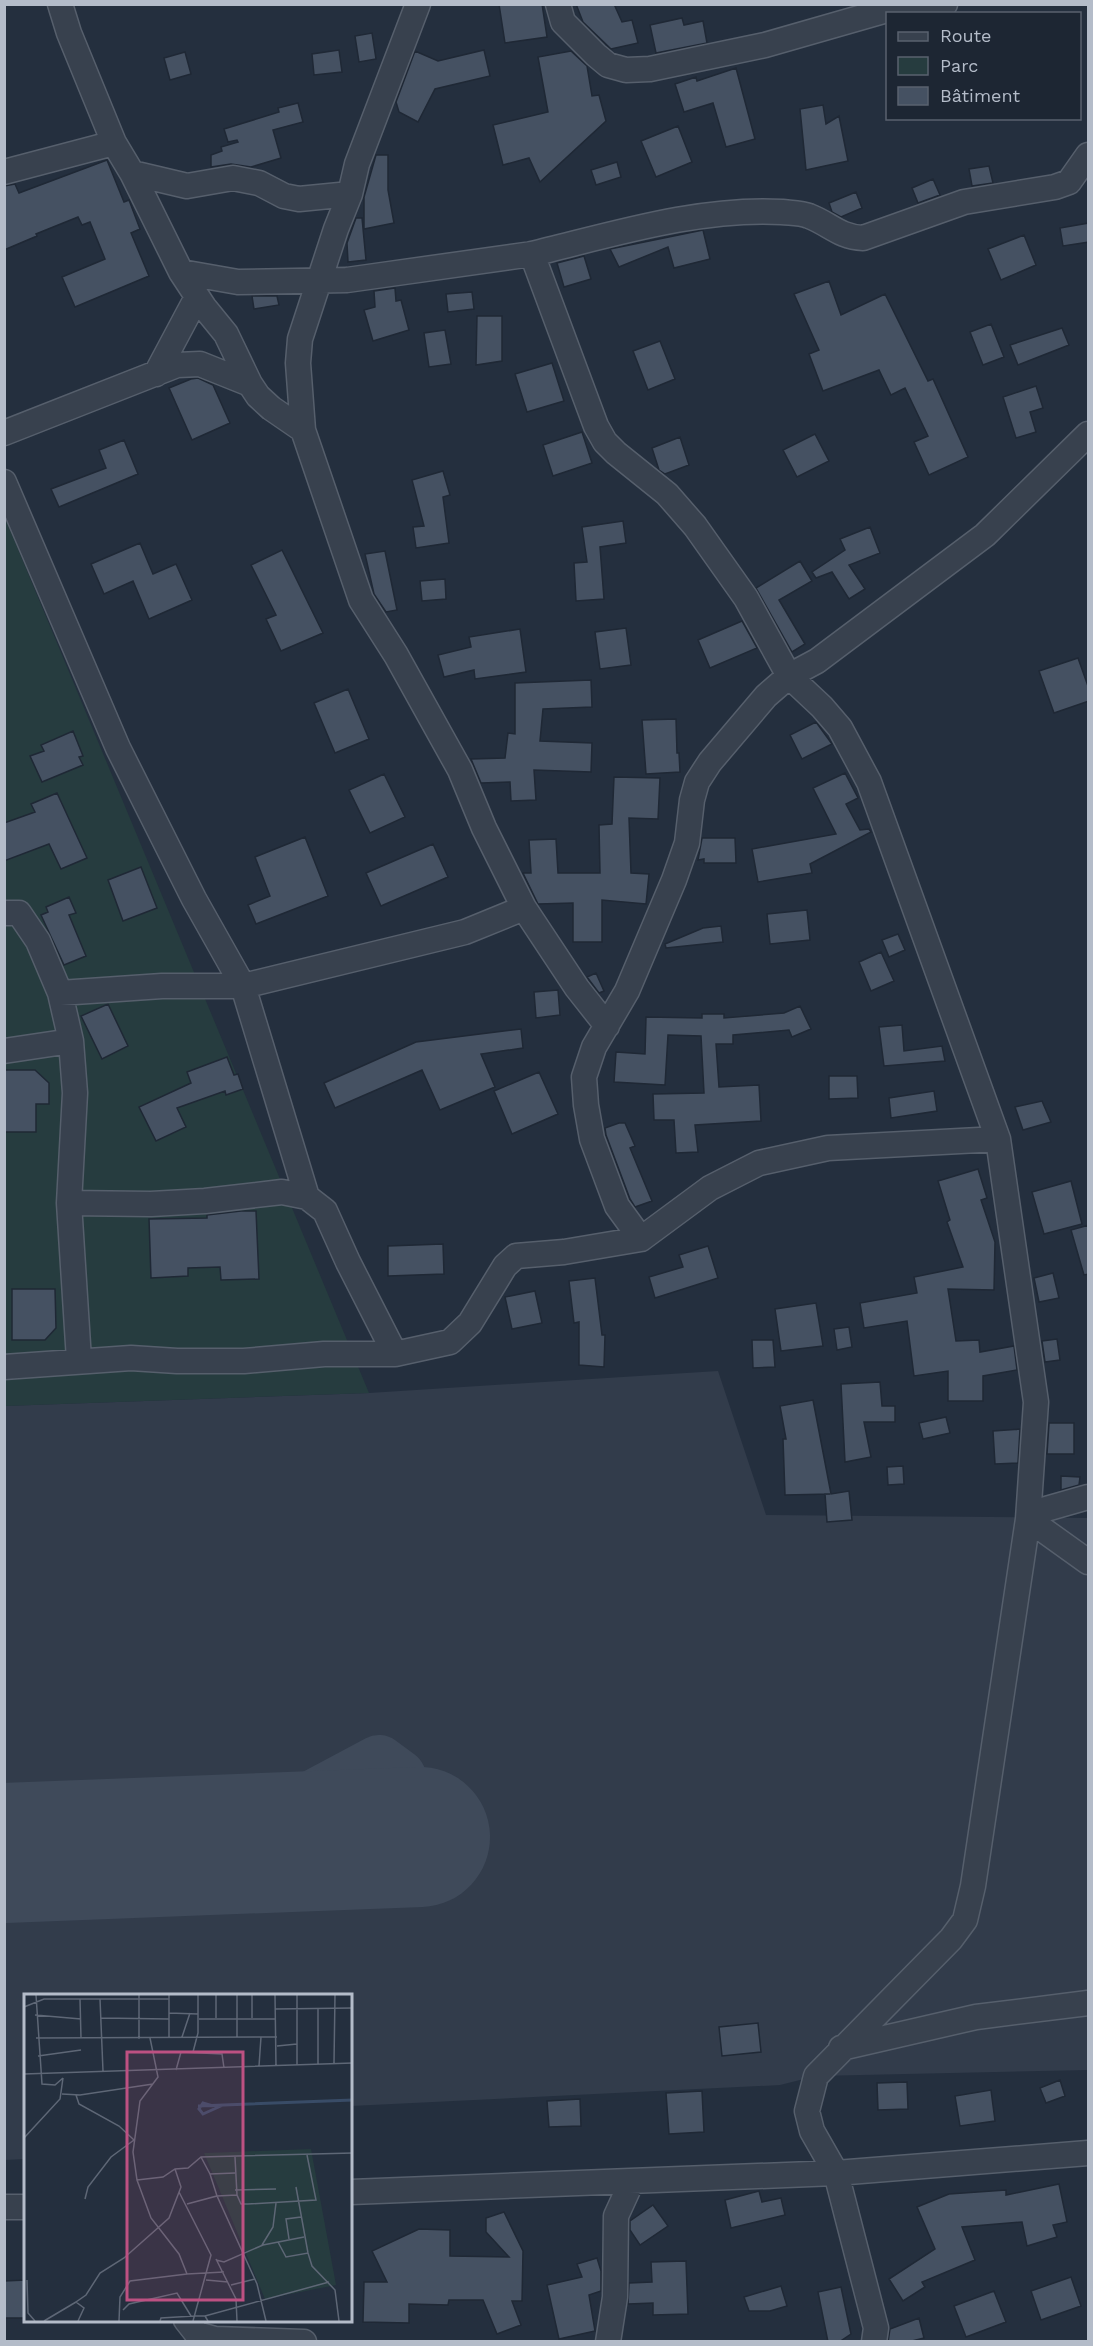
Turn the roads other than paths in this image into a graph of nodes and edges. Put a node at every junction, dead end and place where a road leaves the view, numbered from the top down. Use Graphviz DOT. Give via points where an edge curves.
graph roads {
  1 [pos="60,4"];
  2 [pos="418,4"];
  3 [pos="558,4"];
  4 [pos="908,4"];
  5 [pos="918,4"];
  6 [pos="945,4"];
  7 [pos="114,142"];
  8 [pos="1089,155"];
  9 [pos="4,172"];
  10 [pos="132,173"];
  11 [pos="350,194"];
  12 [pos="531,254"];
  13 [pos="181,272"];
  14 [pos="320,280"];
  15 [pos="197,297"];
  16 [pos="156,374"];
  17 [pos="250,384"];
  18 [pos="303,430"];
  19 [pos="4,433"];
  20 [pos="1089,434"];
  21 [pos="4,482"];
  22 [pos="789,676"];
  23 [pos="524,908"];
  24 [pos="4,913"];
  25 [pos="243,986"];
  26 [pos="60,993"];
  27 [pos="607,1026"];
  28 [pos="71,1041"];
  29 [pos="4,1051"];
  30 [pos="998,1139"];
  31 [pos="307,1197"];
  32 [pos="69,1203"];
  33 [pos="641,1239"];
  34 [pos="395,1354"];
  35 [pos="79,1360"];
  36 [pos="4,1367"];
  37 [pos="1089,1497"];
  38 [pos="1028,1519"];
  39 [pos="1089,1562"];
  40 [pos="1089,2003"];
  41 [pos="841,2048"];
  42 [pos="1089,2153"];
  43 [pos="836,2173"];
  44 [pos="632,2181"];
  45 [pos="352,2192"];
  46 [pos="24,2206"];
  47 [pos="4,2207"];
  48 [pos="188,2322"];
  49 [pos="304,2342"];
  50 [pos="608,2342"];
  51 [pos="874,2342"];
  1 -- 7 [label="street"];
  2 -- 11 [label="street" via="357,164"];
  3 -- 4 [label="street" via="563,22 596,55 608,65 626,70 650,69 765,45"];
  5 -- 6 [label="street"];
  7 -- 9 [label="street"];
  7 -- 10 [label="street"];
  8 -- 12 [label="street" via="1070,182 964,202 863,238 839,233 808,215 758,212 686,218"];
  10 -- 11 [label="street" via="187,186 233,178 299,198"];
  10 -- 13 [label="street"];
  11 -- 14 [label="street"];
  12 -- 14 [label="street" via="359,279"];
  12 -- 22 [label="street" via="605,442 681,508 733,578"];
  13 -- 14 [label="street" via="238,282"];
  13 -- 15 [label="street"];
  14 -- 18 [label="street" via="298,351"];
  15 -- 16 [label="street"];
  15 -- 17 [label="street" via="226,334"];
  16 -- 17 [label="street" via="177,365 200,364"];
  16 -- 19 [label="street"];
  17 -- 18 [label="street" via="271,408"];
  18 -- 23 [label="street" via="361,600 460,770"];
  20 -- 22 [label="street" via="986,535 817,661"];
  21 -- 25 [label="street" via="118,748"];
  22 -- 27 [label="street" via="746,717 697,782 687,843 674,880 627,991"];
  22 -- 30 [label="street" via="840,728 869,782"];
  23 -- 25 [label="street" via="465,932"];
  23 -- 27 [label="street"];
  24 -- 26 [label="street" via="19,913 38,941"];
  25 -- 26 [label="street" via="162,986"];
  25 -- 31 [label="street"];
  26 -- 28 [label="street"];
  27 -- 33 [label="street" via="594,1047 585,1077 585,1106 592,1140 617,1206"];
  28 -- 29 [label="street"];
  28 -- 32 [label="street" via="75,1094"];
  30 -- 33 [label="street" via="828,1148 759,1163 710,1188"];
  30 -- 38 [label="street" via="1036,1402"];
  31 -- 32 [label="street" via="282,1192 162,1204"];
  31 -- 34 [label="street" via="325,1211"];
  32 -- 35 [label="street"];
  33 -- 34 [label="street" via="516,1256 505,1266 470,1323 450,1342"];
  34 -- 35 [label="street" via="324,1354 244,1361"];
  35 -- 36 [label="street"];
  37 -- 38 [label="street" via="1040,1511"];
  38 -- 39 [label="street"];
  38 -- 41 [label="street" via="965,1920 951,1939"];
  40 -- 41 [label="street" via="976,2017"];
  41 -- 43 [label="street" via="816,2076 807,2111 812,2131"];
  42 -- 43 [label="street"];
  43 -- 44 [label="street"];
  43 -- 51 [label="street" via="876,2328"];
  44 -- 45 [label="street"];
  44 -- 50 [label="street" via="616,2216 615,2297"];
  46 -- 47 [label="street"];
  48 -- 49 [label="street" via="197,2334 215,2339"];
}
